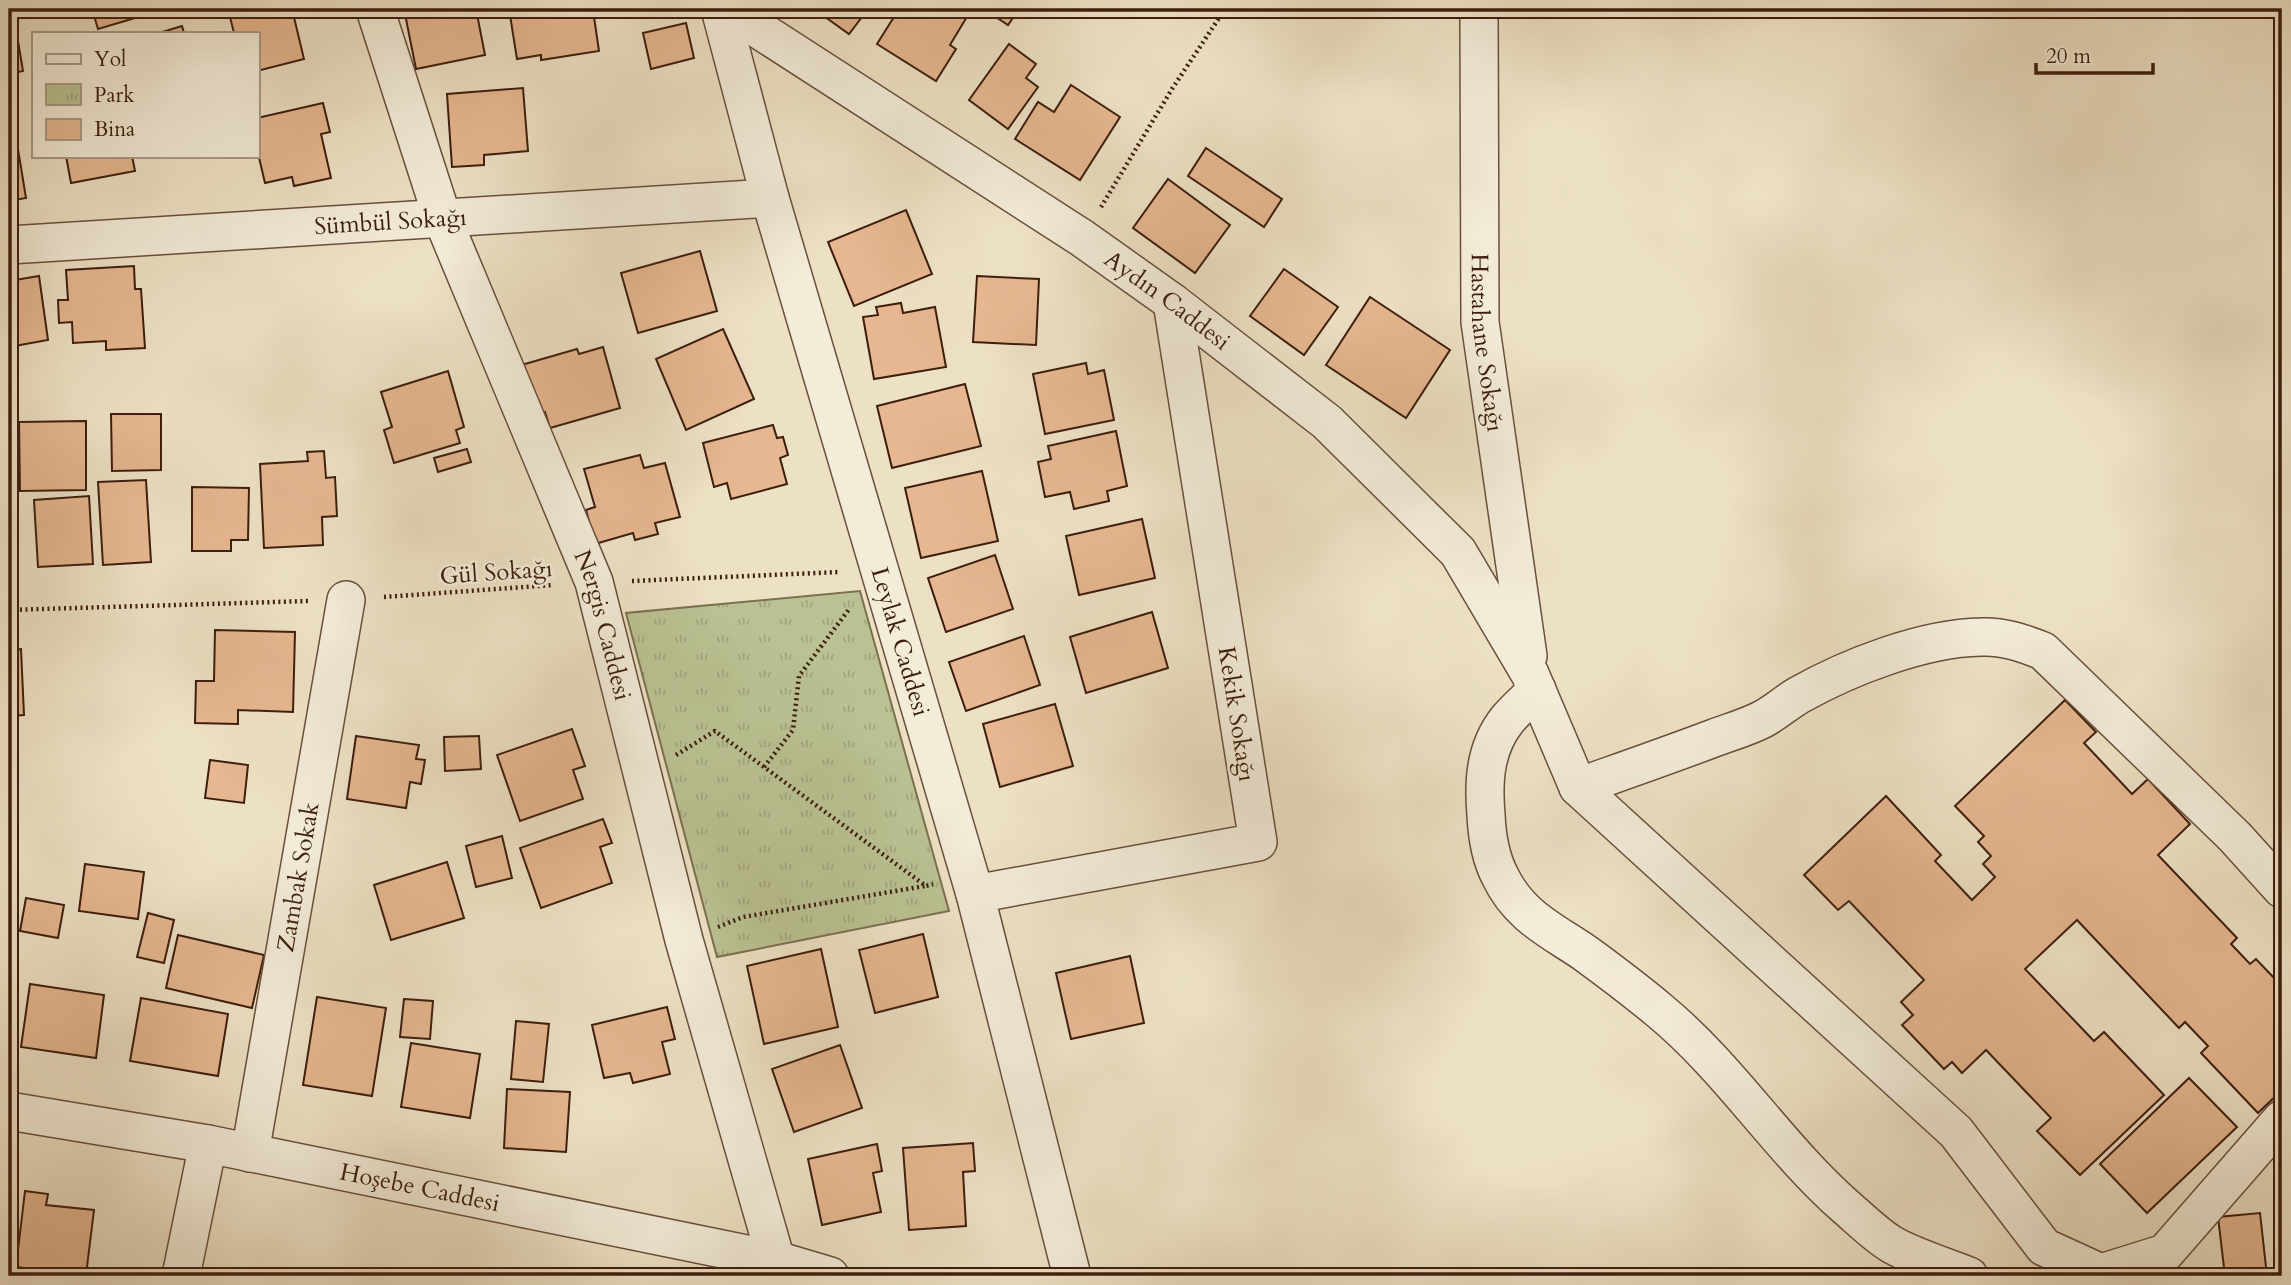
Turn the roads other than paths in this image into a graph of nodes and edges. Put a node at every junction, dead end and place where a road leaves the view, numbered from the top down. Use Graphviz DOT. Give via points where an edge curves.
graph roads {
  1 [pos="375,9"];
  2 [pos="720,9"];
  3 [pos="727,9"];
  4 [pos="1479,9"];
  5 [pos="770,198"];
  6 [pos="443,220"];
  7 [pos="9,246"];
  8 [pos="1172,302"];
  9 [pos="346,600"];
  10 [pos="1534,682"];
  11 [pos="1578,787"];
  12 [pos="972,883"];
  13 [pos="2282,889"];
  14 [pos="9,1111"];
  15 [pos="2282,1119"];
  16 [pos="208,1144"];
  17 [pos="250,1153"];
  18 [pos="776,1260"];
  19 [pos="181,1276"];
  20 [pos="830,1276"];
  21 [pos="1072,1276"];
  22 [pos="1969,1276"];
  1 -- 6 [label="street, Nergis Caddesi"];
  2 -- 5 [label="street, Leylak Caddesi"];
  3 -- 8 [label="street, Aydın Caddesi" via="1082,238"];
  4 -- 10 [label="street, Hastahane Sokağı" via="1480,322"];
  5 -- 6 [label="street, Sümbül Sokağı"];
  5 -- 12 [label="street, Leylak Caddesi"];
  6 -- 7 [label="street, Sümbül Sokağı"];
  6 -- 18 [label="street, Nergis Caddesi" via="594,582 684,940"];
  8 -- 10 [label="street, Aydın Caddesi" via="1327,422 1458,552"];
  8 -- 12 [label="street, Kekik Sokağı" via="1258,842"];
  9 -- 17 [label="street, Zambak Sokak"];
  10 -- 11 [label="street"];
  10 -- 22 [label="street" via="1493,745 1483,791 1492,857 1511,896 1542,927 1663,1013 1705,1053 1821,1185 1855,1215 1891,1244"];
  11 -- 13 [label="street" via="1763,719 1822,683 1873,661 1958,639 2004,638 2043,651 2235,837"];
  11 -- 15 [label="street" via="1956,1132 2044,1247 2101,1273 2165,1253"];
  12 -- 21 [label="street, Leylak Caddesi"];
  14 -- 16 [label="street, Hoşebe Caddesi"];
  16 -- 17 [label="street, Hoşebe Caddesi"];
  16 -- 19 [label="street"];
  17 -- 18 [label="street, Hoşebe Caddesi"];
  18 -- 20 [label="street, Hoşebe Caddesi"];
}
